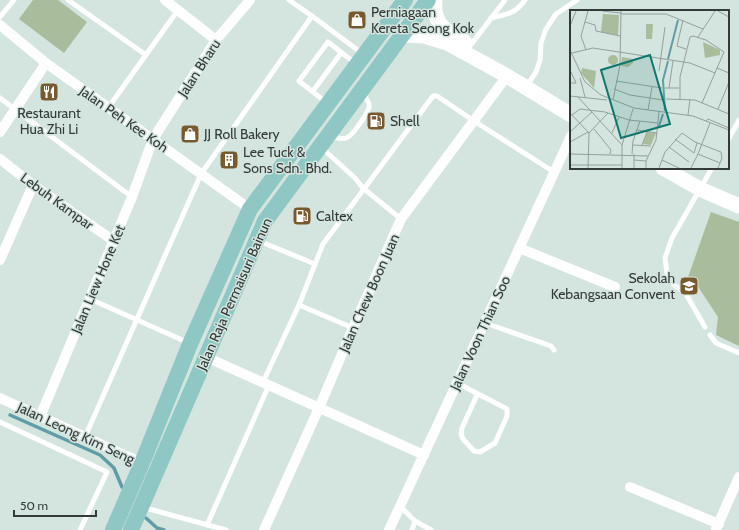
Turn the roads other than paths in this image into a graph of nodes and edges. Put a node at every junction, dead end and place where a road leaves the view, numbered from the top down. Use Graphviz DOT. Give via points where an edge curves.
graph roads {
  1 [pos="14,0"];
  2 [pos="68,0"];
  3 [pos="165,0"];
  4 [pos="250,0"];
  5 [pos="289,0"];
  6 [pos="405,0"];
  7 [pos="428,0"];
  8 [pos="435,0"];
  9 [pos="505,0"];
  10 [pos="525,0"];
  11 [pos="577,0"];
  12 [pos="178,10"];
  13 [pos="312,16"];
  14 [pos="0,17"];
  15 [pos="491,18"];
  16 [pos="0,25"];
  17 [pos="402,35"];
  18 [pos="216,40"];
  19 [pos="470,46"];
  20 [pos="342,53"];
  21 [pos="146,56"];
  22 [pos="361,60"];
  23 [pos="46,63"];
  24 [pos="507,76"];
  25 [pos="526,87"];
  26 [pos="313,91"];
  27 [pos="0,98"];
  28 [pos="329,104"];
  29 [pos="108,108"];
  30 [pos="14,109"];
  31 [pos="570,114"];
  32 [pos="739,120"];
  33 [pos="474,121"];
  34 [pos="0,132"];
  35 [pos="570,138"];
  36 [pos="729,138"];
  37 [pos="153,139"];
  38 [pos="325,141"];
  39 [pos="0,159"];
  40 [pos="665,169"];
  41 [pos="711,169"];
  42 [pos="554,172"];
  43 [pos="201,174"];
  44 [pos="33,185"];
  45 [pos="364,188"];
  46 [pos="700,189"];
  47 [pos="132,197"];
  48 [pos="739,206"];
  49 [pos="250,209"];
  50 [pos="402,219"];
  51 [pos="256,240"];
  52 [pos="114,242"];
  53 [pos="519,248"];
  54 [pos="0,260"];
  55 [pos="315,264"];
  56 [pos="667,273"];
  57 [pos="673,284"];
  58 [pos="615,286"];
  59 [pos="90,299"];
  60 [pos="299,305"];
  61 [pos="137,320"];
  62 [pos="485,323"];
  63 [pos="705,327"];
  64 [pos="353,328"];
  65 [pos="710,335"];
  66 [pos="190,344"];
  67 [pos="554,350"];
  68 [pos="739,353"];
  69 [pos="206,356"];
  70 [pos="457,383"];
  71 [pos="266,384"];
  72 [pos="477,395"];
  73 [pos="1,400"];
  74 [pos="319,408"];
  75 [pos="40,417"];
  76 [pos="0,422"];
  77 [pos="85,437"];
  78 [pos="169,442"];
  79 [pos="424,455"];
  80 [pos="142,463"];
  81 [pos="739,477"];
  82 [pos="630,487"];
  83 [pos="400,506"];
  84 [pos="141,507"];
  85 [pos="415,521"];
  86 [pos="207,525"];
  87 [pos="717,527"];
  88 [pos="80,530"];
  89 [pos="113,530"];
  90 [pos="132,530"];
  91 [pos="226,530"];
  92 [pos="264,530"];
  93 [pos="389,530"];
  94 [pos="412,530"];
  95 [pos="432,530"];
  1 -- 14 [label="lane"];
  2 -- 21 [label="lane"];
  3 -- 12 [label="street"];
  4 -- 18 [label="street, Jalan Bharu"];
  5 -- 13 [label="lane"];
  6 -- 22 [label="main road, Jalan Raja Permaisuri Bainun"];
  7 -- 17 [label="main road, Jalan Raja Permaisuri Bainun"];
  8 -- 19 [label="street" via="435,14 443,28"];
  9 -- 15 [label="lane"];
  10 -- 15 [label="lane" via="519,9"];
  11 -- 25 [label="lane" via="556,14 546,29 536,72"];
  12 -- 18 [label="street"];
  12 -- 21 [label="lane"];
  13 -- 22 [label="lane"];
  13 -- 43 [label="lane"];
  15 -- 19 [label="lane"];
  16 -- 23 [label="street, Jalan Peh Kee Koh"];
  17 -- 24 [label="street" via="441,40"];
  17 -- 38 [label="main road, Jalan Raja Permaisuri Bainun"];
  18 -- 37 [label="street, Jalan Bharu"];
  19 -- 24 [label="street" via="492,58"];
  20 -- 22 [label="lane"];
  20 -- 26 [label="lane"];
  20 -- 26 [label="lane" via="328,42 299,81"];
  21 -- 29 [label="lane"];
  22 -- 28 [label="main road, Jalan Raja Permaisuri Bainun"];
  23 -- 29 [label="street, Jalan Peh Kee Koh"];
  23 -- 30 [label="street"];
  24 -- 25 [label="street"];
  24 -- 33 [label="street, Jalan Chew Boon Juan"];
  25 -- 31 [label="street"];
  26 -- 28 [label="lane"];
  27 -- 30 [label="lane"];
  28 -- 49 [label="main road, Jalan Raja Permaisuri Bainun"];
  29 -- 37 [label="street, Jalan Peh Kee Koh"];
  30 -- 34 [label="street"];
  30 -- 47 [label="lane"];
  32 -- 36 [label="lane"];
  33 -- 42 [label="lane"];
  33 -- 45 [label="lane" via="437,96 433,96"];
  33 -- 50 [label="street, Jalan Chew Boon Juan"];
  35 -- 42 [label="street, Jalan Voon Thian Soo"];
  37 -- 43 [label="street, Jalan Peh Kee Koh"];
  37 -- 47 [label="street, Jalan Liew Hone Ket"];
  38 -- 45 [label="lane"];
  38 -- 51 [label="main road, Jalan Raja Permaisuri Bainun" via="265,221"];
  39 -- 44 [label="street, Lebuh Kampar"];
  40 -- 46 [label="street"];
  41 -- 46 [label="lane"];
  42 -- 53 [label="street, Jalan Voon Thian Soo"];
  43 -- 49 [label="street, Jalan Peh Kee Koh"];
  43 -- 61 [label="lane"];
  44 -- 52 [label="street, Lebuh Kampar"];
  44 -- 54 [label="street"];
  45 -- 50 [label="lane"];
  45 -- 55 [label="lane" via="323,244"];
  46 -- 48 [label="street"];
  46 -- 56 [label="lane" via="672,238 666,258"];
  47 -- 52 [label="street, Jalan Liew Hone Ket"];
  49 -- 66 [label="main road, Jalan Raja Permaisuri Bainun"];
  50 -- 64 [label="street, Jalan Chew Boon Juan"];
  51 -- 55 [label="lane"];
  51 -- 69 [label="main road, Jalan Raja Permaisuri Bainun"];
  52 -- 59 [label="street, Jalan Liew Hone Ket"];
  53 -- 58 [label="street"];
  53 -- 62 [label="street, Jalan Voon Thian Soo"];
  55 -- 60 [label="lane"];
  57 -- 63 [label="lane" via="686,294"];
  59 -- 61 [label="lane"];
  59 -- 75 [label="street, Jalan Liew Hone Ket"];
  60 -- 64 [label="lane"];
  60 -- 71 [label="lane"];
  61 -- 66 [label="lane"];
  61 -- 77 [label="lane"];
  62 -- 67 [label="lane" via="551,346"];
  62 -- 70 [label="street, Jalan Voon Thian Soo"];
  64 -- 74 [label="street, Jalan Chew Boon Juan"];
  65 -- 68 [label="lane" via="716,343"];
  66 -- 80 [label="main road, Jalan Raja Permaisuri Bainun"];
  69 -- 71 [label="street"];
  69 -- 78 [label="main road, Jalan Raja Permaisuri Bainun"];
  70 -- 72 [label="lane"];
  70 -- 79 [label="street, Jalan Voon Thian Soo"];
  71 -- 74 [label="street"];
  71 -- 86 [label="lane"];
  72 -- 72 [label="lane" via="507,409 508,412 495,443 480,452 474,451 461,434"];
  73 -- 75 [label="street, Jalan Leong Kim Seng"];
  74 -- 79 [label="street"];
  74 -- 92 [label="street, Jalan Chew Boon Juan"];
  75 -- 77 [label="street, Jalan Leong Kim Seng"];
  76 -- 88 [label="lane" via="107,472"];
  77 -- 80 [label="street, Jalan Leong Kim Seng"];
  78 -- 80 [label="street, Jalan Leong Kim Seng" via="157,459"];
  78 -- 84 [label="main road, Jalan Raja Permaisuri Bainun"];
  79 -- 83 [label="street, Jalan Voon Thian Soo"];
  80 -- 89 [label="main road, Jalan Raja Permaisuri Bainun"];
  81 -- 87 [label="street"];
  82 -- 87 [label="street"];
  83 -- 85 [label="lane"];
  83 -- 93 [label="street, Jalan Voon Thian Soo"];
  84 -- 86 [label="lane"];
  84 -- 90 [label="main road, Jalan Raja Permaisuri Bainun"];
  85 -- 94 [label="lane"];
  85 -- 95 [label="lane"];
  86 -- 91 [label="lane"];
}
